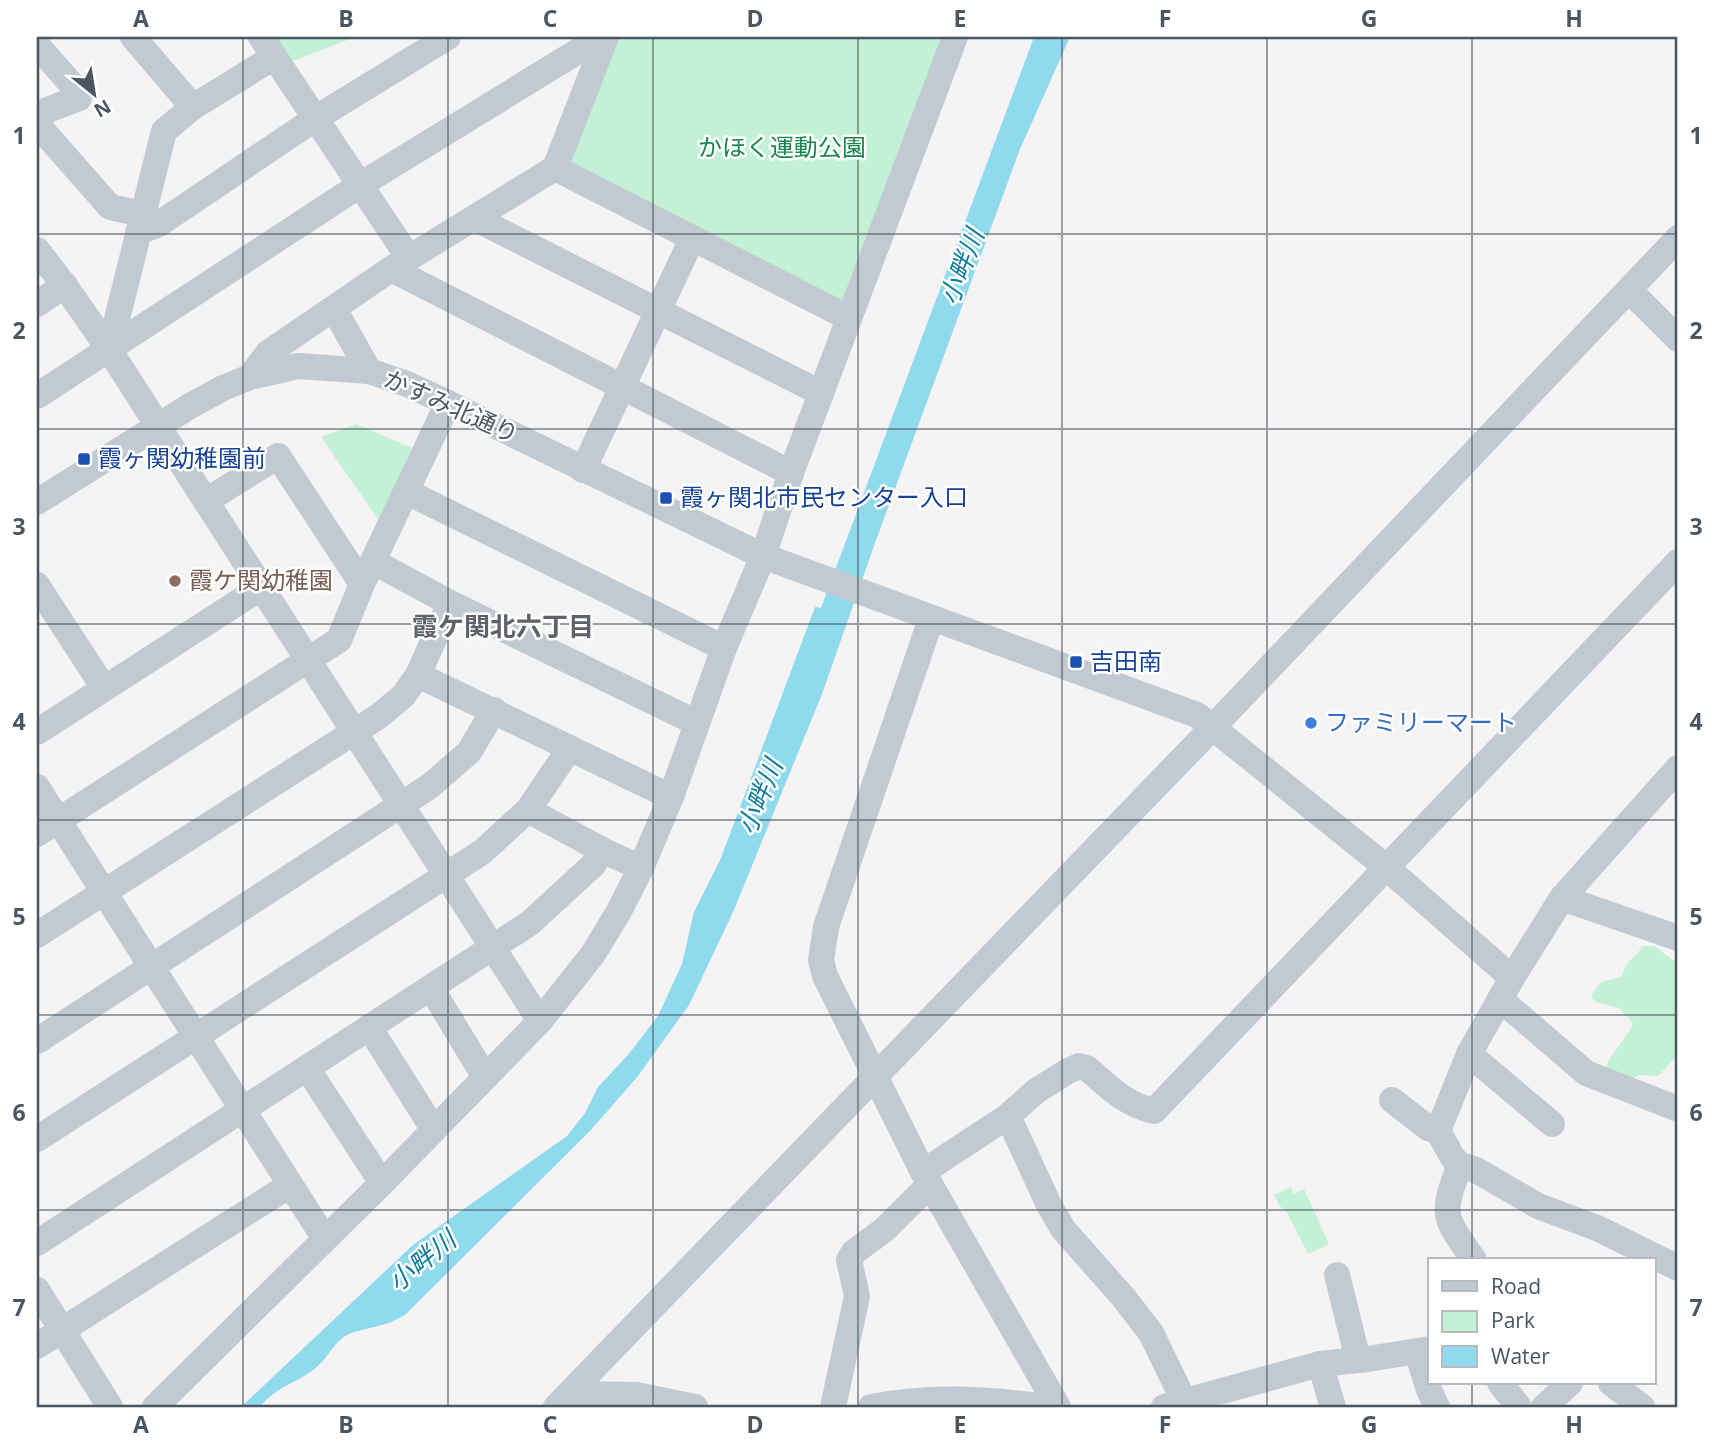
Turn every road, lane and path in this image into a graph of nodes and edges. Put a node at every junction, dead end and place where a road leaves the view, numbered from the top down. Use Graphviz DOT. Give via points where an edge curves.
graph roads {
  1 [pos="133,37"];
  2 [pos="448,37"];
  3 [pos="604,37"];
  4 [pos="955,37"];
  5 [pos="37,45"];
  6 [pos="268,47"];
  7 [pos="193,107"];
  8 [pos="37,114"];
  9 [pos="316,118"];
  10 [pos="37,124"];
  11 [pos="555,168"];
  12 [pos="360,185"];
  13 [pos="474,218"];
  14 [pos="140,223"];
  15 [pos="1678,238"];
  16 [pos="692,239"];
  17 [pos="37,250"];
  18 [pos="400,263"];
  19 [pos="65,285"];
  20 [pos="1629,290"];
  21 [pos="37,304"];
  22 [pos="334,309"];
  23 [pos="658,311"];
  24 [pos="849,318"];
  25 [pos="1678,339"];
  26 [pos="109,351"];
  27 [pos="369,371"];
  28 [pos="250,377"];
  29 [pos="623,386"];
  30 [pos="821,393"];
  31 [pos="37,396"];
  32 [pos="448,403"];
  33 [pos="157,426"];
  34 [pos="583,470"];
  35 [pos="791,473"];
  36 [pos="407,492"];
  37 [pos="37,502"];
  38 [pos="206,502"];
  39 [pos="763,556"];
  40 [pos="1678,562"];
  41 [pos="368,573"];
  42 [pos="37,585"];
  43 [pos="262,587"];
  44 [pos="450,603"];
  45 [pos="927,617"];
  46 [pos="47,622"];
  47 [pos="724,648"];
  48 [pos="310,659"];
  49 [pos="418,674"];
  50 [pos="104,688"];
  51 [pos="495,710"];
  52 [pos="697,723"];
  53 [pos="1213,727"];
  54 [pos="37,732"];
  55 [pos="357,732"];
  56 [pos="570,748"];
  57 [pos="1678,768"];
  58 [pos="37,787"];
  59 [pos="671,797"];
  60 [pos="402,805"];
  61 [pos="528,810"];
  62 [pos="47,827"];
  63 [pos="602,850"];
  64 [pos="1386,867"];
  65 [pos="641,868"];
  66 [pos="446,874"];
  67 [pos="103,892"];
  68 [pos="1562,898"];
  69 [pos="37,935"];
  70 [pos="1678,938"];
  71 [pos="493,947"];
  72 [pos="151,967"];
  73 [pos="430,988"];
  74 [pos="1506,989"];
  75 [pos="540,1021"];
  76 [pos="369,1027"];
  77 [pos="195,1036"];
  78 [pos="37,1041"];
  79 [pos="1469,1054"];
  80 [pos="307,1068"];
  81 [pos="485,1077"];
  82 [pos="874,1077"];
  83 [pos="1392,1101"];
  84 [pos="1678,1109"];
  85 [pos="242,1110"];
  86 [pos="1008,1116"];
  87 [pos="1552,1124"];
  88 [pos="434,1130"];
  89 [pos="1438,1131"];
  90 [pos="37,1139"];
  91 [pos="1460,1165"];
  92 [pos="927,1178"];
  93 [pos="382,1183"];
  94 [pos="289,1185"];
  95 [pos="325,1239"];
  96 [pos="37,1244"];
  97 [pos="1473,1258"];
  98 [pos="1652,1258"];
  99 [pos="1337,1275"];
  100 [pos="37,1290"];
  101 [pos="62,1330"];
  102 [pos="37,1346"];
  103 [pos="1423,1350"];
  104 [pos="1358,1360"];
  105 [pos="1320,1364"];
  106 [pos="1501,1384"];
  107 [pos="1569,1384"];
  108 [pos="1612,1384"];
  109 [pos="564,1400"];
  110 [pos="1174,1404"];
  111 [pos="104,1405"];
  112 [pos="155,1407"];
  113 [pos="695,1407"];
  114 [pos="833,1407"];
  115 [pos="871,1407"];
  116 [pos="1049,1407"];
  117 [pos="1058,1407"];
  118 [pos="1333,1407"];
  119 [pos="1437,1407"];
  120 [pos="1519,1407"];
  121 [pos="1544,1407"];
  122 [pos="1642,1407"];
  1 -- 7 [label="street"];
  2 -- 9 [label="street"];
  3 -- 11 [label="street"];
  3 -- 12 [label="street"];
  4 -- 24 [label="street"];
  5 -- 8 [label="street" via="80,94"];
  6 -- 7 [label="street"];
  6 -- 9 [label="street"];
  7 -- 14 [label="street" via="164,131"];
  9 -- 12 [label="street"];
  9 -- 14 [label="street" via="159,224"];
  10 -- 14 [label="street" via="110,207"];
  11 -- 13 [label="street"];
  11 -- 16 [label="street"];
  12 -- 18 [label="street"];
  12 -- 26 [label="street"];
  13 -- 18 [label="street"];
  13 -- 23 [label="street"];
  14 -- 26 [label="street"];
  15 -- 20 [label="street"];
  16 -- 23 [label="street"];
  16 -- 24 [label="street"];
  17 -- 19 [label="street"];
  18 -- 22 [label="street"];
  18 -- 29 [label="street"];
  19 -- 21 [label="street"];
  19 -- 26 [label="street"];
  20 -- 25 [label="street"];
  20 -- 53 [label="street"];
  22 -- 27 [label="street"];
  22 -- 28 [label="street" via="268,353"];
  23 -- 29 [label="street"];
  23 -- 30 [label="street"];
  24 -- 30 [label="street"];
  26 -- 31 [label="street"];
  26 -- 33 [label="street"];
  27 -- 28 [label="street, かすみ北通り" via="298,366"];
  27 -- 32 [label="street, かすみ北通り"];
  28 -- 33 [label="street, かすみ北通り"];
  29 -- 34 [label="street"];
  29 -- 35 [label="street"];
  30 -- 35 [label="street"];
  32 -- 34 [label="street, かすみ北通り"];
  32 -- 36 [label="street"];
  33 -- 37 [label="street, かすみ北通り"];
  33 -- 38 [label="street"];
  34 -- 39 [label="street, かすみ北通り"];
  35 -- 39 [label="street"];
  36 -- 41 [label="street"];
  36 -- 47 [label="street"];
  38 -- 41 [label="street" via="278,456"];
  38 -- 43 [label="street"];
  39 -- 45 [label="street, かすみ北通り"];
  39 -- 47 [label="street"];
  40 -- 64 [label="street"];
  41 -- 44 [label="street"];
  41 -- 48 [label="street" via="339,640"];
  42 -- 46 [label="street"];
  43 -- 48 [label="street"];
  43 -- 50 [label="street"];
  44 -- 49 [label="street"];
  44 -- 52 [label="street"];
  45 -- 53 [label="street, かすみ北通り" via="1197,715"];
  45 -- 82 [label="street" via="824,935 821,960"];
  46 -- 50 [label="street"];
  47 -- 52 [label="street"];
  48 -- 55 [label="street"];
  48 -- 62 [label="street"];
  49 -- 51 [label="street"];
  49 -- 55 [label="street" via="403,696"];
  50 -- 54 [label="street"];
  51 -- 56 [label="street"];
  51 -- 60 [label="street" via="469,752"];
  52 -- 59 [label="street"];
  53 -- 64 [label="street, かすみ北通り"];
  53 -- 82 [label="street"];
  55 -- 60 [label="street"];
  55 -- 67 [label="street"];
  56 -- 59 [label="street"];
  56 -- 61 [label="street"];
  57 -- 68 [label="street"];
  58 -- 62 [label="street"];
  59 -- 65 [label="street"];
  60 -- 66 [label="street"];
  60 -- 72 [label="street"];
  61 -- 63 [label="street"];
  61 -- 66 [label="street" via="482,852"];
  62 -- 67 [label="street"];
  63 -- 65 [label="street"];
  63 -- 71 [label="street" via="556,901"];
  64 -- 74 [label="street, かすみ北通り"];
  64 -- 86 [label="street" via="1154,1111 1128,1101 1079,1066 1036,1091"];
  65 -- 75 [label="street" via="593,954"];
  66 -- 71 [label="street"];
  66 -- 77 [label="street"];
  67 -- 69 [label="street"];
  67 -- 72 [label="street"];
  68 -- 70 [label="street"];
  68 -- 74 [label="street"];
  71 -- 73 [label="street"];
  71 -- 75 [label="street"];
  72 -- 77 [label="street"];
  72 -- 78 [label="street"];
  73 -- 76 [label="street"];
  73 -- 81 [label="street"];
  74 -- 79 [label="street"];
  74 -- 84 [label="street, かすみ北通り" via="1586,1073"];
  75 -- 81 [label="street"];
  76 -- 80 [label="street"];
  76 -- 88 [label="street"];
  77 -- 85 [label="street"];
  77 -- 90 [label="street"];
  79 -- 87 [label="street"];
  79 -- 89 [label="street"];
  80 -- 85 [label="street"];
  80 -- 93 [label="street"];
  81 -- 88 [label="street"];
  82 -- 92 [label="street"];
  82 -- 109 [label="street"];
  83 -- 89 [label="street"];
  85 -- 94 [label="street"];
  85 -- 96 [label="street"];
  86 -- 92 [label="street"];
  86 -- 110 [label="street" via="1058,1222 1151,1332"];
  88 -- 93 [label="street"];
  89 -- 91 [label="street"];
  91 -- 97 [label="street" via="1447,1206 1449,1223"];
  91 -- 98 [label="street"];
  92 -- 114 [label="street" via="884,1230 849,1260 857,1296"];
  92 -- 117 [label="street"];
  93 -- 95 [label="street"];
  94 -- 95 [label="street"];
  94 -- 101 [label="street"];
  95 -- 112 [label="street"];
  99 -- 104 [label="street"];
  100 -- 101 [label="street"];
  101 -- 102 [label="street"];
  101 -- 111 [label="street"];
  103 -- 104 [label="street"];
  103 -- 119 [label="street" via="1429,1391"];
  104 -- 105 [label="street"];
  105 -- 110 [label="street"];
  105 -- 118 [label="street"];
  106 -- 120 [label="street"];
  107 -- 121 [label="street"];
  108 -- 122 [label="street"];
  109 -- 113 [label="street" via="636,1395"];
  115 -- 116 [label="street" via="948,1398"];
}
